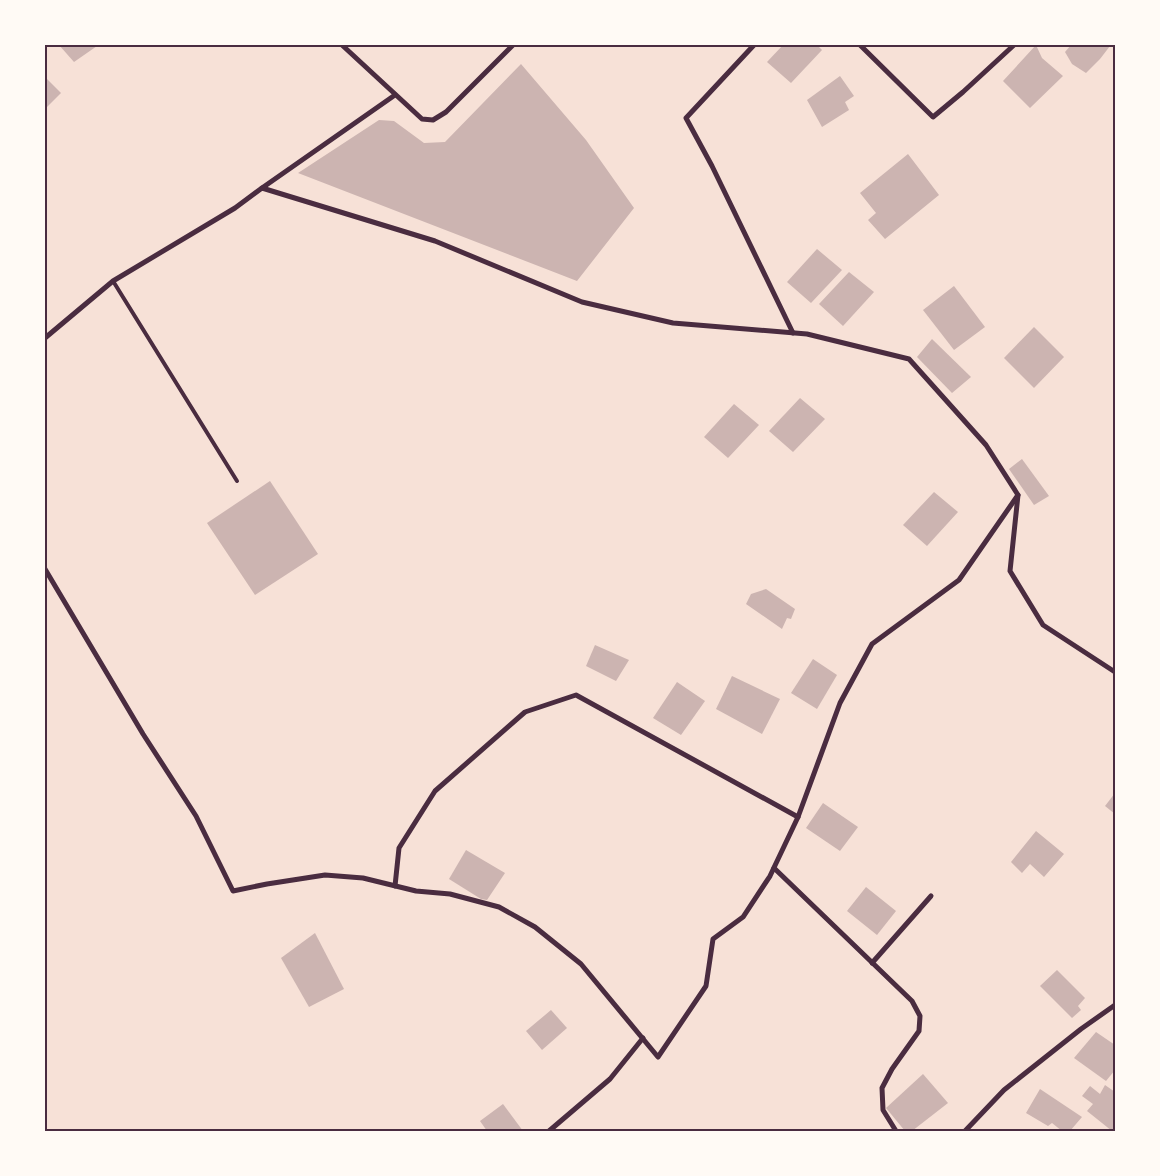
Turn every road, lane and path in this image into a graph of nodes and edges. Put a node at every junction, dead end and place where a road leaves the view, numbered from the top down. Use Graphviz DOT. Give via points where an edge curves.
graph roads {
  1 [pos="342,45"];
  2 [pos="513,45"];
  3 [pos="754,45"];
  4 [pos="860,45"];
  5 [pos="1014,45"];
  6 [pos="395,95"];
  7 [pos="262,188"];
  8 [pos="113,281"];
  9 [pos="793,332"];
  10 [pos="45,338"];
  11 [pos="237,481"];
  12 [pos="1018,495"];
  13 [pos="45,569"];
  14 [pos="1115,672"];
  15 [pos="798,817"];
  16 [pos="774,868"];
  17 [pos="395,886"];
  18 [pos="932,896"];
  19 [pos="872,963"];
  20 [pos="1115,1005"];
  21 [pos="643,1038"];
  22 [pos="549,1131"];
  23 [pos="896,1131"];
  24 [pos="964,1131"];
  1 -- 6 [label="street"];
  2 -- 6 [label="street" via="446,112 432,120 422,119"];
  3 -- 9 [label="street" via="686,118"];
  4 -- 5 [label="street" via="933,117"];
  6 -- 7 [label="street"];
  7 -- 8 [label="street" via="235,208"];
  7 -- 9 [label="street" via="435,241 582,302 673,323"];
  8 -- 10 [label="street"];
  8 -- 11 [label="lane"];
  9 -- 12 [label="street" via="909,359 986,445"];
  12 -- 14 [label="street" via="1010,571 1042,625"];
  12 -- 15 [label="street" via="959,580 872,644 840,703"];
  13 -- 17 [label="street" via="196,816 233,891 325,875 363,878"];
  15 -- 16 [label="street"];
  15 -- 17 [label="street" via="576,695 525,712 435,790 399,848"];
  16 -- 19 [label="street"];
  16 -- 21 [label="street" via="743,917 713,939 706,986 658,1057"];
  17 -- 21 [label="street" via="450,894 499,908 535,927 581,964"];
  18 -- 19 [label="street"];
  19 -- 23 [label="street" via="912,1001 920,1016 919,1031 882,1088 883,1110"];
  20 -- 24 [label="street" via="1004,1090"];
  21 -- 22 [label="street" via="610,1079"];
}
